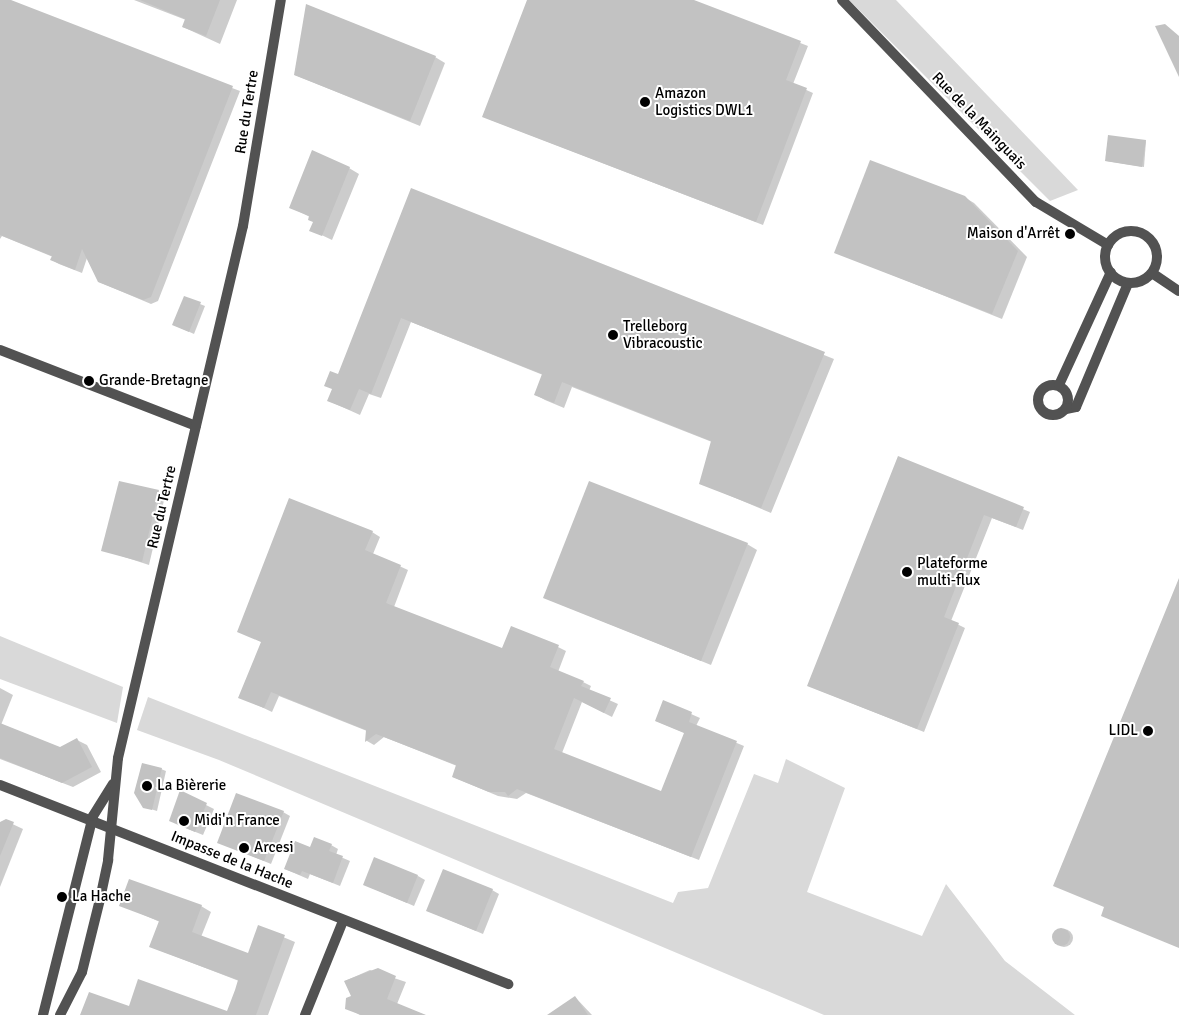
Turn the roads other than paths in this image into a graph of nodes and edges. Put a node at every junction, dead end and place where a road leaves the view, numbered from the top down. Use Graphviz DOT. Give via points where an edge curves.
graph roads {
  1 [pos="281,0"];
  2 [pos="842,0"];
  3 [pos="1108,245"];
  4 [pos="1111,272"];
  5 [pos="1152,273"];
  6 [pos="1128,283"];
  7 [pos="1179,291"];
  8 [pos="0,350"];
  9 [pos="1059,385"];
  10 [pos="1066,410"];
  11 [pos="196,426"];
  12 [pos="113,783"];
  13 [pos="0,785"];
  14 [pos="92,820"];
  15 [pos="111,828"];
  16 [pos="343,921"];
  17 [pos="508,984"];
  18 [pos="43,1015"];
  19 [pos="60,1015"];
  20 [pos="305,1015"];
  1 -- 11 [label="street, Rue du Tertre" via="243,226"];
  2 -- 3 [label="street, Rue de la Mainguais" via="1036,202"];
  3 -- 4 [label="street" via="1106,261"];
  3 -- 5 [label="street" via="1126,231 1147,236 1158,258"];
  4 -- 6 [label="street"];
  4 -- 9 [label="street"];
  5 -- 6 [label="street" via="1145,279"];
  5 -- 7 [label="street"];
  6 -- 10 [label="street" via="1076,407"];
  8 -- 11 [label="street"];
  9 -- 10 [label="street" via="1068,394"];
  9 -- 10 [label="street" via="1042,390 1038,404 1048,415 1058,415"];
  11 -- 12 [label="street, Rue du Tertre"];
  12 -- 14 [label="street"];
  12 -- 15 [label="street, Rue du Tertre"];
  13 -- 14 [label="street, Impasse de la Hache"];
  14 -- 15 [label="street, Impasse de la Hache"];
  14 -- 18 [label="street"];
  15 -- 16 [label="street, Impasse de la Hache"];
  15 -- 19 [label="street, Rue du Tertre" via="100,899 82,972"];
  16 -- 17 [label="street, Impasse de la Hache"];
  16 -- 20 [label="street"];
}
